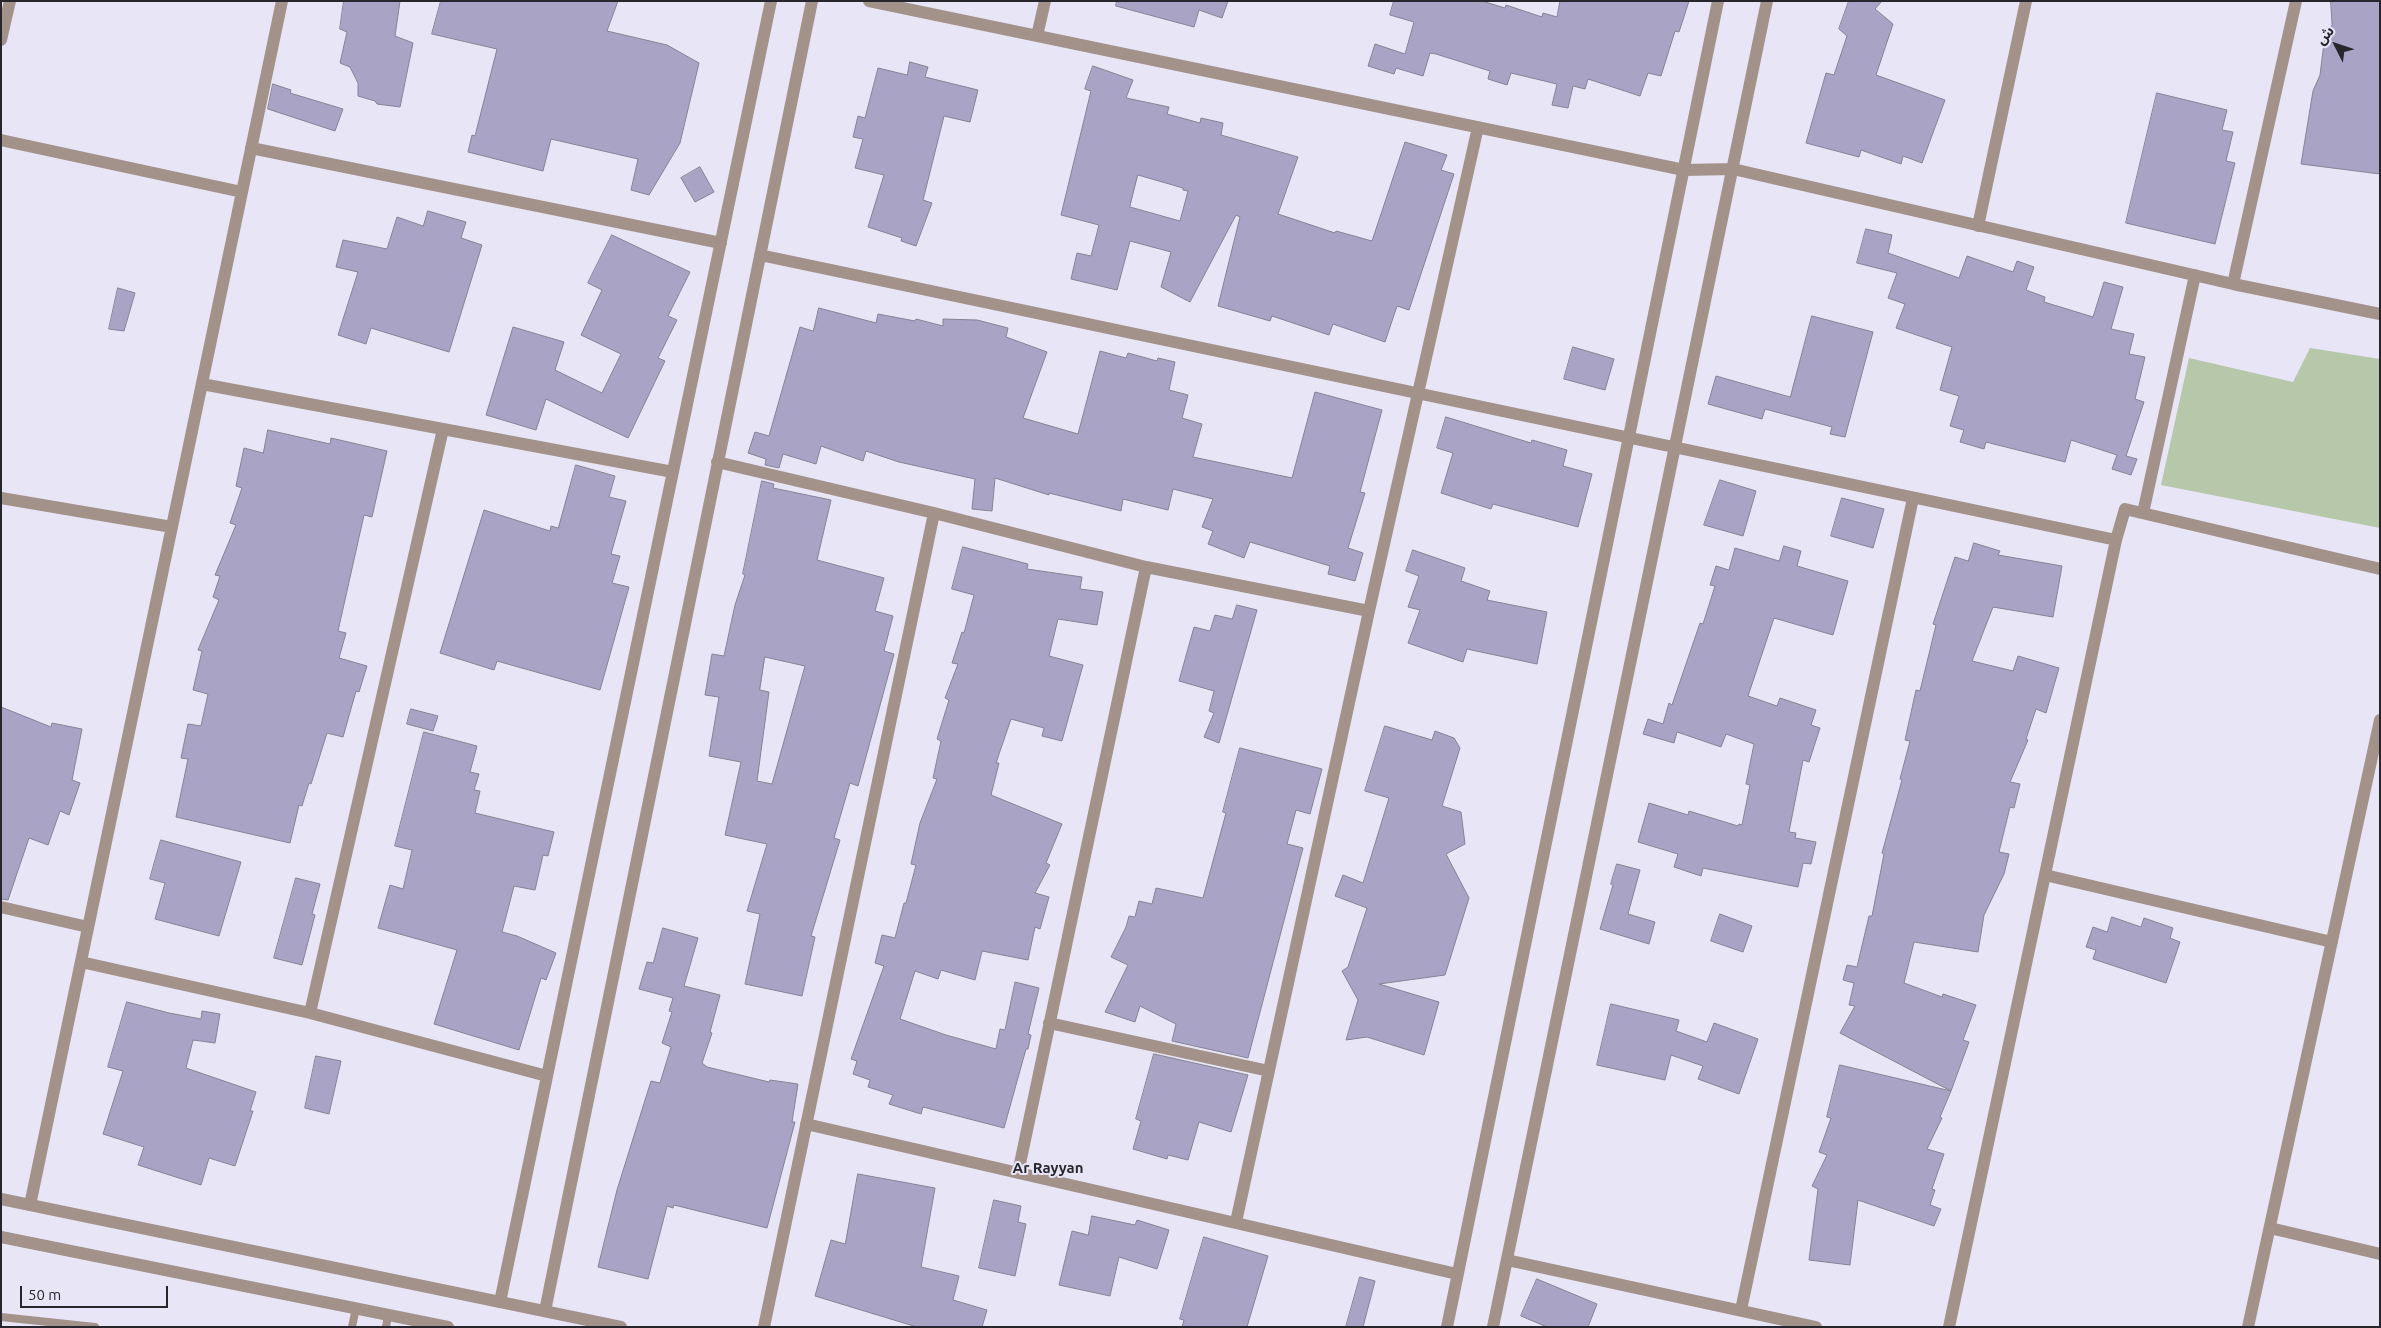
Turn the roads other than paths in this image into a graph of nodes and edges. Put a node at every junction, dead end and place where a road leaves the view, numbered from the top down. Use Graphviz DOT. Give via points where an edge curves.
graph roads {
  1 [pos="10,1"];
  2 [pos="282,1"];
  3 [pos="771,1"];
  4 [pos="812,1"];
  5 [pos="869,1"];
  6 [pos="1045,1"];
  7 [pos="1718,1"];
  8 [pos="1767,1"];
  9 [pos="2026,1"];
  10 [pos="2296,1"];
  11 [pos="1037,36"];
  12 [pos="1,40"];
  13 [pos="1478,128"];
  14 [pos="1,140"];
  15 [pos="251,148"];
  16 [pos="1733,169"];
  17 [pos="1684,170"];
  18 [pos="242,192"];
  19 [pos="1978,226"];
  20 [pos="721,243"];
  21 [pos="760,254"];
  22 [pos="2195,275"];
  23 [pos="2233,284"];
  24 [pos="2380,314"];
  25 [pos="202,384"];
  26 [pos="1418,392"];
  27 [pos="444,429"];
  28 [pos="1629,437"];
  29 [pos="1675,447"];
  30 [pos="717,462"];
  31 [pos="673,472"];
  32 [pos="1,498"];
  33 [pos="1912,498"];
  34 [pos="934,513"];
  35 [pos="2143,513"];
  36 [pos="172,527"];
  37 [pos="2116,540"];
  38 [pos="1146,567"];
  39 [pos="2380,569"];
  40 [pos="1369,611"];
  41 [pos="2380,720"];
  42 [pos="2045,874"];
  43 [pos="1,907"];
  44 [pos="88,927"];
  45 [pos="2332,942"];
  46 [pos="81,962"];
  47 [pos="310,1013"];
  48 [pos="1049,1023"];
  49 [pos="1269,1070"];
  50 [pos="547,1076"];
  51 [pos="806,1124"];
  52 [pos="1018,1172"];
  53 [pos="1,1199"];
  54 [pos="30,1205"];
  55 [pos="1236,1222"];
  56 [pos="2270,1228"];
  57 [pos="1,1237"];
  58 [pos="2380,1254"];
  59 [pos="1507,1260"];
  60 [pos="1458,1274"];
  61 [pos="500,1302"];
  62 [pos="356,1308"];
  63 [pos="1741,1310"];
  64 [pos="545,1311"];
  65 [pos="1,1317"];
  66 [pos="387,1321"];
  67 [pos="95,1327"];
  68 [pos="352,1327"];
  69 [pos="448,1327"];
  70 [pos="621,1327"];
  71 [pos="764,1327"];
  72 [pos="1447,1327"];
  73 [pos="1494,1327"];
  74 [pos="1816,1327"];
  75 [pos="1949,1327"];
  76 [pos="2248,1327"];
  1 -- 12 [label="street"];
  2 -- 15 [label="street"];
  3 -- 20 [label="street"];
  4 -- 21 [label="street"];
  5 -- 11 [label="street"];
  6 -- 11 [label="street"];
  7 -- 17 [label="street"];
  8 -- 16 [label="street"];
  9 -- 19 [label="street"];
  10 -- 23 [label="street"];
  11 -- 13 [label="street"];
  13 -- 17 [label="street"];
  13 -- 26 [label="street"];
  14 -- 18 [label="street"];
  15 -- 18 [label="street"];
  15 -- 20 [label="street"];
  16 -- 17 [label="street"];
  16 -- 19 [label="street"];
  16 -- 29 [label="street"];
  17 -- 28 [label="street"];
  18 -- 25 [label="street"];
  19 -- 22 [label="street"];
  20 -- 31 [label="street"];
  21 -- 26 [label="street"];
  21 -- 30 [label="street"];
  22 -- 23 [label="street"];
  22 -- 35 [label="street"];
  23 -- 24 [label="street"];
  25 -- 27 [label="street"];
  25 -- 36 [label="street"];
  26 -- 28 [label="street"];
  26 -- 40 [label="street"];
  27 -- 31 [label="street"];
  27 -- 47 [label="street"];
  28 -- 29 [label="street"];
  28 -- 60 [label="street"];
  29 -- 33 [label="street"];
  29 -- 59 [label="street"];
  30 -- 34 [label="street"];
  30 -- 64 [label="street"];
  31 -- 50 [label="street"];
  32 -- 36 [label="street"];
  33 -- 37 [label="street"];
  33 -- 63 [label="street"];
  34 -- 38 [label="street"];
  34 -- 51 [label="street"];
  35 -- 37 [label="street" via="2125,509"];
  35 -- 39 [label="street"];
  36 -- 44 [label="street"];
  37 -- 42 [label="street"];
  38 -- 40 [label="street"];
  38 -- 48 [label="street"];
  40 -- 49 [label="street"];
  41 -- 45 [label="street"];
  42 -- 45 [label="street"];
  42 -- 75 [label="street"];
  43 -- 44 [label="street"];
  44 -- 46 [label="street"];
  45 -- 56 [label="street"];
  46 -- 47 [label="street"];
  46 -- 54 [label="street"];
  47 -- 50 [label="street"];
  48 -- 49 [label="street"];
  48 -- 52 [label="street"];
  49 -- 55 [label="street"];
  50 -- 61 [label="street"];
  51 -- 52 [label="street"];
  51 -- 71 [label="street"];
  52 -- 55 [label="street"];
  53 -- 54 [label="street"];
  54 -- 61 [label="street"];
  55 -- 60 [label="street"];
  56 -- 58 [label="street"];
  56 -- 76 [label="street"];
  57 -- 62 [label="street"];
  59 -- 63 [label="street"];
  59 -- 73 [label="street"];
  60 -- 72 [label="street"];
  61 -- 64 [label="street"];
  62 -- 66 [label="street"];
  62 -- 68 [label="lane"];
  63 -- 74 [label="street"];
  64 -- 70 [label="street"];
  65 -- 67 [label="lane"];
  66 -- 69 [label="street"];
}
